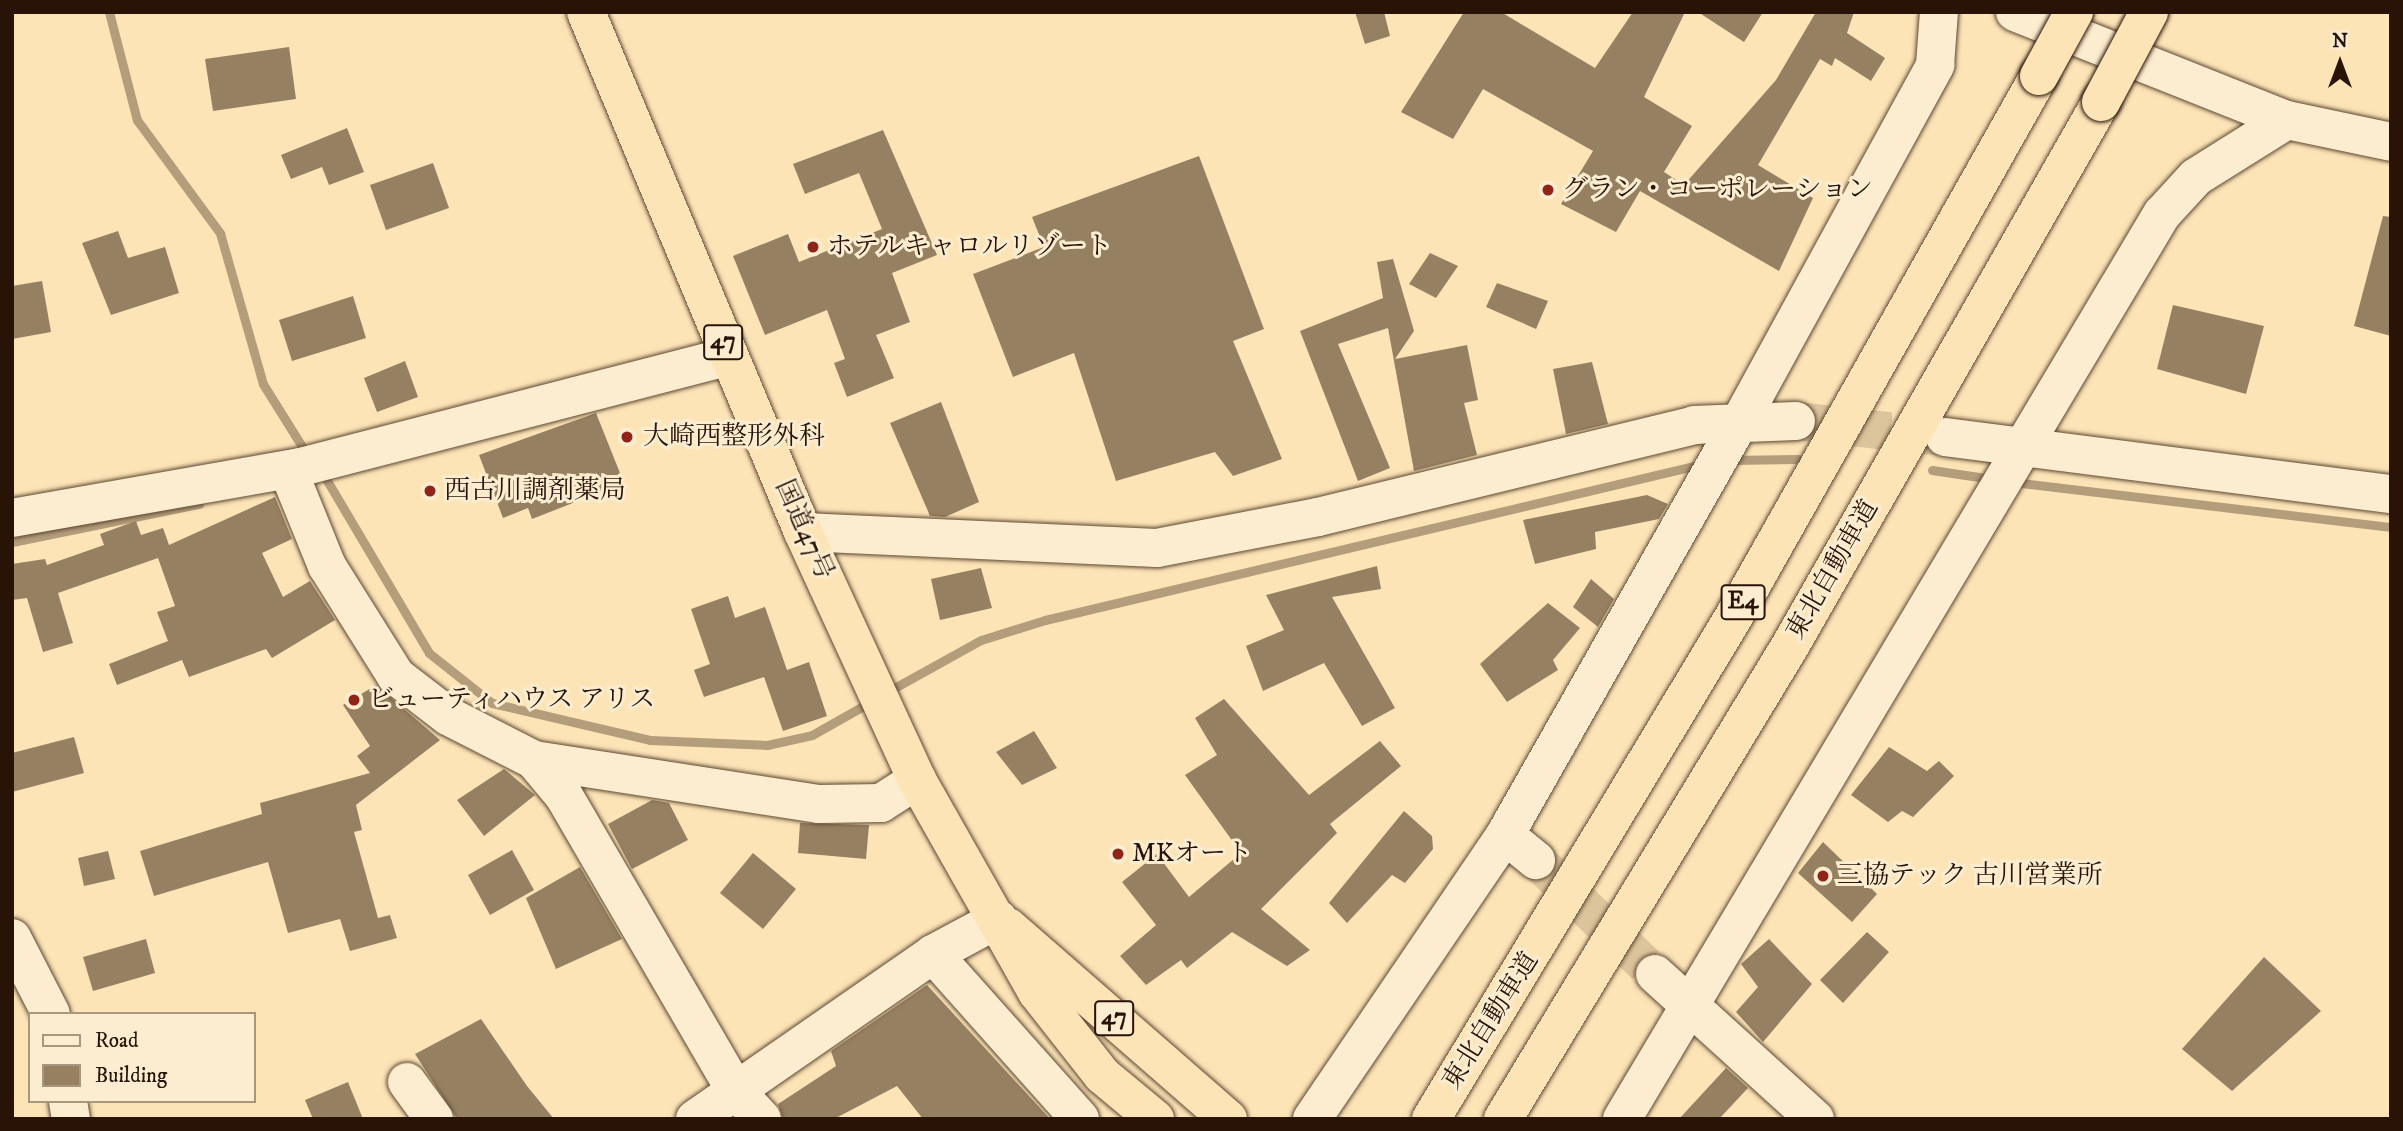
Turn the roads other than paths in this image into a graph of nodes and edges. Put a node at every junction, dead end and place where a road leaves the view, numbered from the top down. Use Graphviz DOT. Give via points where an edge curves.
graph roads {
  1 [pos="586,12"];
  2 [pos="1939,12"];
  3 [pos="2015,12"];
  4 [pos="2074,12"];
  5 [pos="2149,12"];
  6 [pos="2287,120"];
  7 [pos="2391,142"];
  8 [pos="729,356"];
  9 [pos="1796,421"];
  10 [pos="1945,437"];
  11 [pos="1725,447"];
  12 [pos="305,466"];
  13 [pos="2007,469"];
  14 [pos="2391,494"];
  15 [pos="12,518"];
  16 [pos="803,533"];
  17 [pos="534,760"];
  18 [pos="917,780"];
  19 [pos="1506,835"];
  20 [pos="1536,860"];
  21 [pos="998,919"];
  22 [pos="12,938"];
  23 [pos="933,954"];
  24 [pos="1655,974"];
  25 [pos="1690,1006"];
  26 [pos="50,1012"];
  27 [pos="407,1082"];
  28 [pos="736,1091"];
  29 [pos="434,1119"];
  30 [pos="695,1119"];
  31 [pos="762,1119"];
  32 [pos="1080,1119"];
  33 [pos="1155,1119"];
  34 [pos="1228,1119"];
  35 [pos="1312,1119"];
  36 [pos="1431,1119"];
  37 [pos="1503,1119"];
  38 [pos="1622,1119"];
  39 [pos="1815,1119"];
  1 -- 8 [label="highway, 国道47号 / 47"];
  2 -- 11 [label="street" via="1935,65"];
  3 -- 6 [label="street"];
  4 -- 36 [label="highway, 東北自動車道 / E4, bridge" via="1733,618"];
  5 -- 37 [label="highway, 東北自動車道 / E4, bridge" via="1790,646"];
  6 -- 7 [label="street"];
  6 -- 13 [label="street" via="2207,169 2162,214"];
  8 -- 12 [label="street"];
  8 -- 16 [label="highway, 国道47号 / 47"];
  9 -- 11 [label="street"];
  10 -- 13 [label="street"];
  11 -- 16 [label="street" via="1694,425 1318,517 1157,548"];
  11 -- 19 [label="street"];
  12 -- 15 [label="street"];
  12 -- 17 [label="street" via="327,566 396,676 448,716"];
  13 -- 14 [label="street"];
  13 -- 25 [label="street"];
  16 -- 18 [label="highway, 国道47号 / 47"];
  17 -- 18 [label="street" via="819,804 881,803"];
  17 -- 28 [label="street" via="564,796"];
  18 -- 21 [label="highway, 国道47号 / 47"];
  19 -- 20 [label="street"];
  19 -- 35 [label="street"];
  21 -- 23 [label="street"];
  21 -- 33 [label="highway, 国道47号 / 47" via="1037,992 1102,1075"];
  21 -- 34 [label="highway, 国道47号 / 47"];
  22 -- 26 [label="street"];
  23 -- 28 [label="street"];
  23 -- 32 [label="street"];
  24 -- 25 [label="street"];
  25 -- 38 [label="street"];
  25 -- 39 [label="street"];
  27 -- 29 [label="street"];
  28 -- 30 [label="street"];
  28 -- 31 [label="street"];
}
